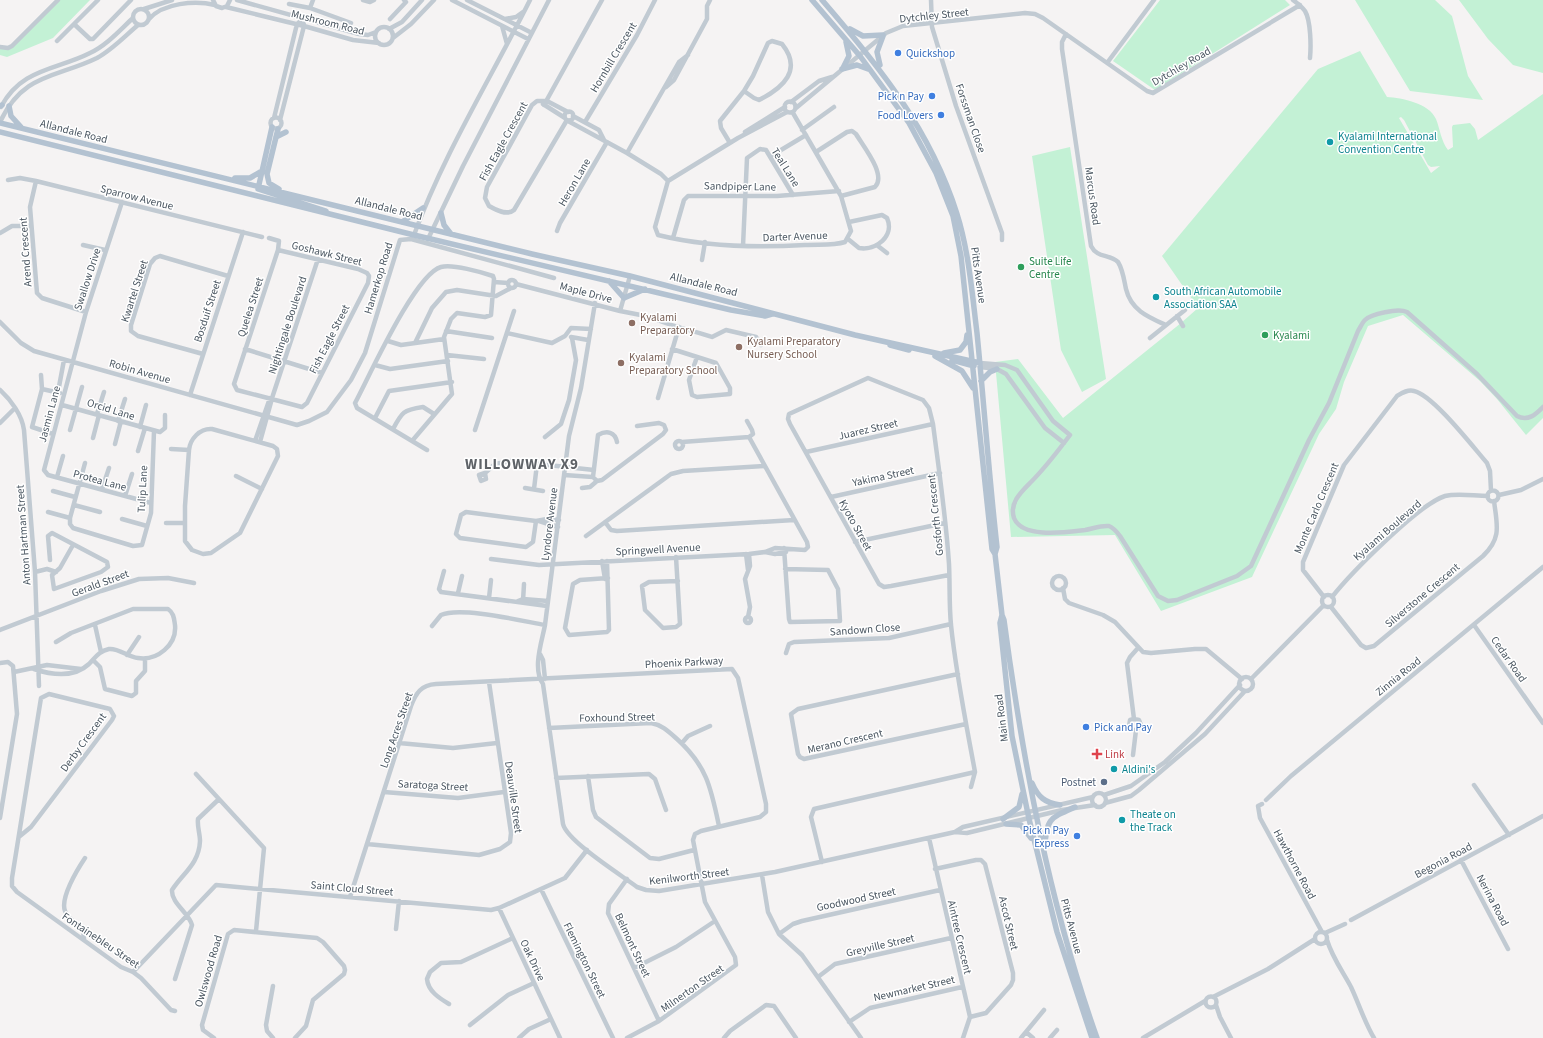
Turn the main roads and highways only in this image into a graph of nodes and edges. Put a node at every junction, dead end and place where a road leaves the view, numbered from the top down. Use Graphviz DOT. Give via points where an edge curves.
graph roads {
  1 [pos="812,0"];
  2 [pos="822,0"];
  3 [pos="839,20"];
  4 [pos="844,37"];
  5 [pos="873,73"];
  6 [pos="886,76"];
  7 [pos="9,106"];
  8 [pos="0,122"];
  9 [pos="22,128"];
  10 [pos="0,132"];
  11 [pos="286,132"];
  12 [pos="14,135"];
  13 [pos="0,137"];
  14 [pos="276,137"];
  15 [pos="262,171"];
  16 [pos="221,178"];
  17 [pos="258,187"];
  18 [pos="301,197"];
  19 [pos="423,208"];
  20 [pos="441,213"];
  21 [pos="343,218"];
  22 [pos="402,222"];
  23 [pos="451,234"];
  24 [pos="608,280"];
  25 [pos="646,289"];
  26 [pos="772,314"];
  27 [pos="969,328"];
  28 [pos="935,354"];
  29 [pos="972,364"];
  30 [pos="980,365"];
  31 [pos="998,370"];
  32 [pos="981,381"];
  33 [pos="974,390"];
  34 [pos="992,527"];
  35 [pos="1002,615"];
  36 [pos="1028,771"];
  37 [pos="1023,790"];
  38 [pos="1060,805"];
  39 [pos="1075,807"];
  40 [pos="1035,814"];
  41 [pos="1028,816"];
  42 [pos="1036,851"];
  43 [pos="1045,856"];
  44 [pos="1092,1038"];
  45 [pos="1097,1038"];
  1 -- 4 [label="main road, Pitts Avenue"];
  2 -- 3 [label="main road"];
  3 -- 6 [label="main road, Pitts Avenue"];
  3 -- 6 [label="main road" via="863,36 883,35 877,56"];
  4 -- 5 [label="main road, Pitts Avenue"];
  4 -- 5 [label="main road" via="849,52 842,69 860,65"];
  5 -- 27 [label="main road, Pitts Avenue" via="923,146 946,196 958,237"];
  6 -- 30 [label="main road, Pitts Avenue" via="923,136 957,213 967,255"];
  7 -- 9 [label="main road" via="11,116"];
  8 -- 9 [label="main road, Allandale Road"];
  9 -- 16 [label="main road, Allandale Road"];
  10 -- 12 [label="main road, Allandale Road"];
  11 -- 14 [label="main road"];
  12 -- 13 [label="main road"];
  12 -- 21 [label="main road, Allandale Road"];
  14 -- 15 [label="main road" via="275,128"];
  14 -- 18 [label="main road" via="268,168 268,180 272,186"];
  15 -- 16 [label="main road" via="250,178"];
  15 -- 17 [label="main road"];
  16 -- 17 [label="main road, Allandale Road"];
  17 -- 18 [label="main road, Allandale Road"];
  17 -- 21 [label="main road" via="261,192 306,204"];
  18 -- 22 [label="main road, Allandale Road"];
  19 -- 22 [label="main road"];
  20 -- 23 [label="main road" via="444,225"];
  21 -- 24 [label="main road, Allandale Road"];
  22 -- 23 [label="main road, Allandale Road"];
  23 -- 26 [label="main road, Allandale Road" via="736,302"];
  24 -- 25 [label="main road, Allandale Road"];
  24 -- 25 [label="main road" via="624,298"];
  25 -- 26 [label="main road, Allandale Road" via="731,310 765,316"];
  26 -- 28 [label="main road, Allandale Road"];
  27 -- 28 [label="main road" via="966,342 960,350"];
  27 -- 29 [label="main road, Pitts Avenue"];
  28 -- 29 [label="main road, Allandale Road"];
  28 -- 33 [label="main road" via="962,371"];
  29 -- 30 [label="main road, Allandale Road"];
  29 -- 33 [label="main road, Pitts Avenue"];
  30 -- 32 [label="main road, Pitts Avenue"];
  31 -- 32 [label="main road" via="990,372"];
  32 -- 34 [label="main road, Pitts Avenue"];
  33 -- 34 [label="main road, Pitts Avenue"];
  34 -- 35 [label="main road, Main Road" via="992,549 995,554"];
  35 -- 36 [label="main road, Main Road"];
  35 -- 37 [label="main road, Main Road" via="1000,623 1010,721"];
  36 -- 38 [label="main road" via="1039,796 1051,804"];
  36 -- 40 [label="main road, Main Road"];
  37 -- 41 [label="main road, Main Road"];
  37 -- 42 [label="main road" via="1019,807 1004,821 1024,827"];
  39 -- 43 [label="main road" via="1061,813 1049,823 1046,831"];
  40 -- 43 [label="main road, Pitts Avenue"];
  41 -- 42 [label="main road, Pitts Avenue"];
  42 -- 44 [label="main road, Pitts Avenue" via="1057,932"];
  43 -- 45 [label="main road, Pitts Avenue" via="1074,971"];
}
